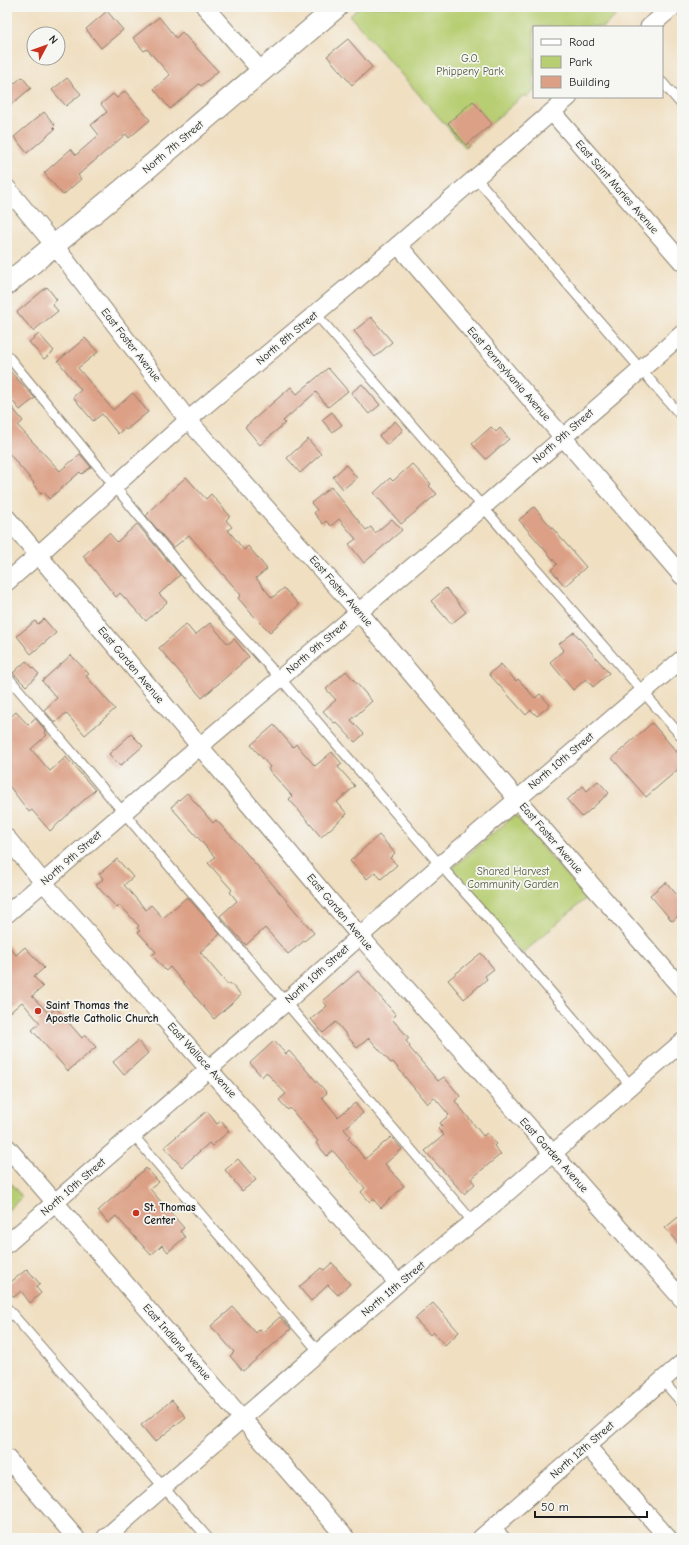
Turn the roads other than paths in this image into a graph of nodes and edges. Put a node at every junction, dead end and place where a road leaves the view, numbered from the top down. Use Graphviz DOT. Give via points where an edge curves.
graph roads {
  1 [pos="205,7"];
  2 [pos="337,7"];
  3 [pos="673,7"];
  4 [pos="650,26"];
  5 [pos="262,72"];
  6 [pos="663,83"];
  7 [pos="568,98"];
  8 [pos="682,105"];
  9 [pos="552,112"];
  10 [pos="476,178"];
  11 [pos="7,188"];
  12 [pos="398,245"];
  13 [pos="55,246"];
  14 [pos="682,262"];
  15 [pos="7,284"];
  16 [pos="316,314"];
  17 [pos="682,334"];
  18 [pos="7,355"];
  19 [pos="641,369"];
  20 [pos="682,417"];
  21 [pos="188,420"];
  22 [pos="562,436"];
  23 [pos="114,486"];
  24 [pos="483,507"];
  25 [pos="7,518"];
  26 [pos="38,556"];
  27 [pos="682,576"];
  28 [pos="7,582"];
  29 [pos="359,612"];
  30 [pos="682,659"];
  31 [pos="7,676"];
  32 [pos="280,678"];
  33 [pos="643,692"];
  34 [pos="682,737"];
  35 [pos="200,746"];
  36 [pos="517,799"];
  37 [pos="123,813"];
  38 [pos="7,838"];
  39 [pos="440,865"];
  40 [pos="43,882"];
  41 [pos="7,914"];
  42 [pos="359,936"];
  43 [pos="682,988"];
  44 [pos="286,1002"];
  45 [pos="682,1042"];
  46 [pos="210,1068"];
  47 [pos="630,1086"];
  48 [pos="133,1135"];
  49 [pos="7,1147"];
  50 [pos="553,1154"];
  51 [pos="55,1203"];
  52 [pos="474,1222"];
  53 [pos="7,1244"];
  54 [pos="398,1283"];
  55 [pos="682,1299"];
  56 [pos="7,1308"];
  57 [pos="319,1352"];
  58 [pos="682,1363"];
  59 [pos="662,1380"];
  60 [pos="682,1403"];
  61 [pos="243,1419"];
  62 [pos="587,1446"];
  63 [pos="7,1458"];
  64 [pos="164,1487"];
  65 [pos="500,1532"];
  66 [pos="76,1538"];
  67 [pos="105,1538"];
  68 [pos="208,1538"];
  69 [pos="346,1538"];
  70 [pos="481,1538"];
  71 [pos="668,1538"];
  1 -- 5 [label="street"];
  2 -- 5 [label="street, North 7th Street"];
  3 -- 4 [label="street"];
  5 -- 13 [label="street, North 7th Street"];
  6 -- 8 [label="lane"];
  7 -- 9 [label="street, North 8th Street"];
  9 -- 10 [label="street, North 8th Street"];
  9 -- 14 [label="street, East Saint Maries Avenue"];
  10 -- 12 [label="street, North 8th Street"];
  10 -- 19 [label="lane"];
  11 -- 13 [label="street, East Foster Avenue"];
  12 -- 16 [label="street, North 8th Street"];
  12 -- 22 [label="street, East Pennsylvania Avenue"];
  13 -- 15 [label="street, North 7th Street"];
  13 -- 21 [label="street, East Foster Avenue"];
  16 -- 21 [label="street, North 8th Street"];
  16 -- 24 [label="lane"];
  17 -- 19 [label="street, North 9th Street"];
  18 -- 23 [label="lane"];
  19 -- 20 [label="lane"];
  19 -- 22 [label="street, North 9th Street"];
  21 -- 23 [label="street, North 8th Street"];
  21 -- 29 [label="street, East Foster Avenue"];
  22 -- 24 [label="street, North 9th Street"];
  22 -- 27 [label="street, East Pennsylvania Avenue"];
  23 -- 26 [label="street, North 8th Street"];
  23 -- 32 [label="lane" via="198,588"];
  24 -- 29 [label="street, North 9th Street"];
  24 -- 33 [label="lane"];
  25 -- 26 [label="street, East Garden Avenue"];
  26 -- 28 [label="street, North 8th Street"];
  26 -- 35 [label="street, East Garden Avenue"];
  29 -- 32 [label="street, North 9th Street"];
  29 -- 36 [label="street, East Foster Avenue"];
  30 -- 33 [label="street, North 10th Street"];
  31 -- 37 [label="lane"];
  32 -- 35 [label="street, North 9th Street"];
  32 -- 39 [label="lane"];
  33 -- 34 [label="lane"];
  33 -- 36 [label="street, North 10th Street"];
  35 -- 37 [label="street, North 9th Street"];
  35 -- 42 [label="street, East Garden Avenue"];
  36 -- 39 [label="street, North 10th Street"];
  36 -- 43 [label="street, East Foster Avenue"];
  37 -- 40 [label="street, North 9th Street"];
  37 -- 44 [label="lane"];
  38 -- 40 [label="street, East Wallace Avenue"];
  39 -- 42 [label="street, North 10th Street"];
  39 -- 47 [label="lane" via="494,924"];
  40 -- 41 [label="street, North 9th Street"];
  40 -- 46 [label="street, East Wallace Avenue"];
  42 -- 44 [label="street, North 10th Street"];
  42 -- 50 [label="street, East Garden Avenue"];
  44 -- 46 [label="street, North 10th Street"];
  44 -- 52 [label="lane"];
  45 -- 47 [label="street, North 11th Street"];
  46 -- 48 [label="street, North 10th Street"];
  46 -- 54 [label="street, East Wallace Avenue"];
  47 -- 50 [label="street, North 11th Street"];
  48 -- 51 [label="street, North 10th Street"];
  48 -- 57 [label="lane"];
  49 -- 51 [label="street, East Indiana Avenue"];
  50 -- 52 [label="street, North 11th Street"];
  50 -- 55 [label="street, East Garden Avenue"];
  51 -- 53 [label="street, North 10th Street"];
  51 -- 61 [label="street, East Indiana Avenue"];
  52 -- 54 [label="street, North 11th Street"];
  54 -- 57 [label="street, North 11th Street"];
  56 -- 64 [label="lane"];
  57 -- 61 [label="street, North 11th Street"];
  58 -- 59 [label="street, North 12th Street"];
  59 -- 60 [label="lane"];
  59 -- 62 [label="street, North 12th Street"];
  61 -- 64 [label="street, North 11th Street"];
  61 -- 69 [label="street, East Indiana Avenue"];
  62 -- 65 [label="street, North 12th Street"];
  62 -- 71 [label="street"];
  63 -- 66 [label="street"];
  64 -- 67 [label="street, North 11th Street"];
  64 -- 68 [label="lane"];
  65 -- 70 [label="street, North 12th Street"];
}
